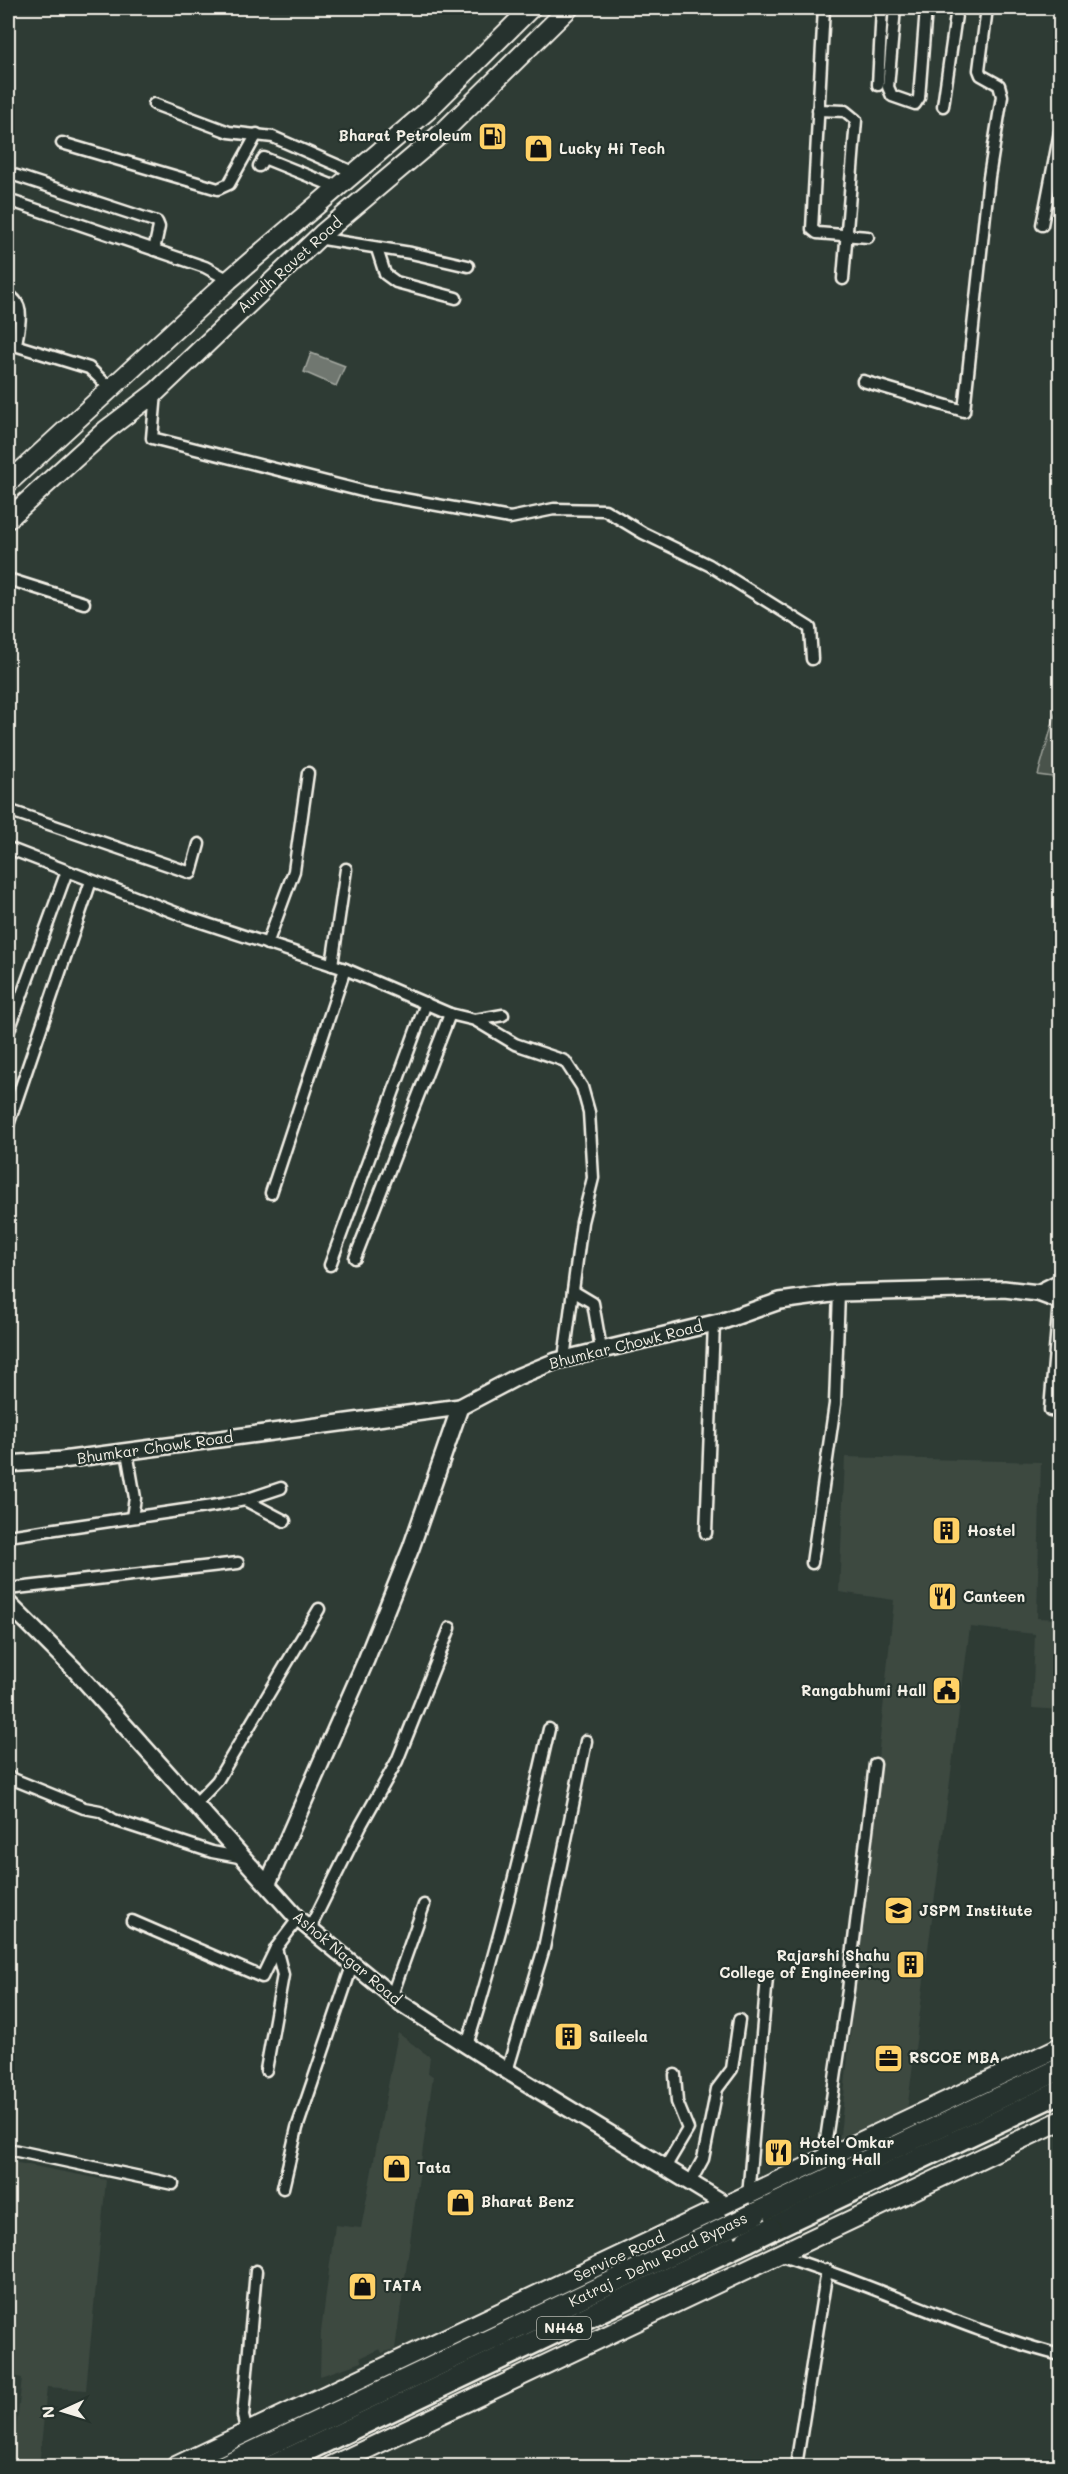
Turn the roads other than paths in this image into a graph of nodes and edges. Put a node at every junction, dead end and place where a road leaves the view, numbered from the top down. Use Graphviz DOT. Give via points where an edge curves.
graph roads {
  1 [pos="531,8"];
  2 [pos="569,8"];
  3 [pos="824,8"];
  4 [pos="882,8"];
  5 [pos="896,8"];
  6 [pos="926,8"];
  7 [pos="957,8"];
  8 [pos="987,8"];
  9 [pos="878,85"];
  10 [pos="154,104"];
  11 [pos="943,106"];
  12 [pos="818,110"];
  13 [pos="1060,132"];
  14 [pos="257,134"];
  15 [pos="62,143"];
  16 [pos="259,166"];
  17 [pos="353,172"];
  18 [pos="8,173"];
  19 [pos="336,187"];
  20 [pos="8,200"];
  21 [pos="1042,225"];
  22 [pos="847,235"];
  23 [pos="868,237"];
  24 [pos="318,238"];
  25 [pos="377,249"];
  26 [pos="154,250"];
  27 [pos="468,266"];
  28 [pos="843,279"];
  29 [pos="229,280"];
  30 [pos="8,295"];
  31 [pos="456,298"];
  32 [pos="12,344"];
  33 [pos="863,381"];
  34 [pos="111,389"];
  35 [pos="156,392"];
  36 [pos="9,478"];
  37 [pos="8,519"];
  38 [pos="8,579"];
  39 [pos="84,603"];
  40 [pos="812,659"];
  41 [pos="308,773"];
  42 [pos="8,810"];
  43 [pos="199,844"];
  44 [pos="8,851"];
  45 [pos="346,870"];
  46 [pos="67,871"];
  47 [pos="91,881"];
  48 [pos="267,944"];
  49 [pos="332,965"];
  50 [pos="345,969"];
  51 [pos="426,1004"];
  52 [pos="450,1014"];
  53 [pos="503,1015"];
  54 [pos="475,1020"];
  55 [pos="8,1033"];
  56 [pos="8,1125"];
  57 [pos="271,1193"];
  58 [pos="355,1258"];
  59 [pos="330,1265"];
  60 [pos="1060,1282"];
  61 [pos="573,1291"];
  62 [pos="839,1293"];
  63 [pos="1038,1293"];
  64 [pos="1060,1298"];
  65 [pos="714,1323"];
  66 [pos="601,1350"];
  67 [pos="564,1359"];
  68 [pos="460,1407"];
  69 [pos="1060,1411"];
  70 [pos="127,1452"];
  71 [pos="8,1464"];
  72 [pos="281,1488"];
  73 [pos="245,1500"];
  74 [pos="132,1517"];
  75 [pos="285,1521"];
  76 [pos="706,1533"];
  77 [pos="8,1536"];
  78 [pos="238,1563"];
  79 [pos="812,1563"];
  80 [pos="8,1589"];
  81 [pos="8,1604"];
  82 [pos="319,1609"];
  83 [pos="450,1628"];
  84 [pos="549,1729"];
  85 [pos="586,1741"];
  86 [pos="875,1764"];
  87 [pos="8,1777"];
  88 [pos="196,1803"];
  89 [pos="245,1858"];
  90 [pos="267,1883"];
  91 [pos="424,1905"];
  92 [pos="132,1921"];
  93 [pos="304,1923"];
  94 [pos="276,1947"];
  95 [pos="353,1963"];
  96 [pos="767,1977"];
  97 [pos="392,1995"];
  98 [pos="739,2020"];
  99 [pos="468,2044"];
  100 [pos="1060,2047"];
  101 [pos="1060,2069"];
  102 [pos="266,2070"];
  103 [pos="507,2071"];
  104 [pos="675,2075"];
  105 [pos="1060,2092"];
  106 [pos="1060,2121"];
  107 [pos="8,2149"];
  108 [pos="822,2160"];
  109 [pos="666,2166"];
  110 [pos="692,2181"];
  111 [pos="173,2184"];
  112 [pos="283,2188"];
  113 [pos="729,2205"];
  114 [pos="752,2205"];
  115 [pos="778,2255"];
  116 [pos="827,2270"];
  117 [pos="256,2271"];
  118 [pos="1060,2355"];
  119 [pos="248,2433"];
  120 [pos="278,2465"];
  121 [pos="176,2466"];
  122 [pos="224,2466"];
  123 [pos="331,2466"];
  124 [pos="796,2466"];
  1 -- 17 [label="main road, Aundh Ravet Road" via="426,112"];
  2 -- 24 [label="main road, Aundh Ravet Road" via="444,131"];
  3 -- 12 [label="street"];
  4 -- 9 [label="street"];
  5 -- 6 [label="street" via="890,93 915,104 919,98"];
  7 -- 11 [label="street"];
  8 -- 33 [label="street" via="979,70 999,85 1002,96 989,177 964,411"];
  10 -- 14 [label="street" via="229,132"];
  12 -- 22 [label="street" via="812,229 817,233"];
  12 -- 22 [label="street" via="845,111 856,120"];
  13 -- 21 [label="street"];
  14 -- 15 [label="street" via="229,184 218,189"];
  14 -- 17 [label="street" via="273,137"];
  16 -- 19 [label="street" via="264,158"];
  17 -- 19 [label="main road, Aundh Ravet Road"];
  18 -- 26 [label="street" via="157,222"];
  19 -- 29 [label="main road, Aundh Ravet Road"];
  20 -- 26 [label="street"];
  22 -- 23 [label="street"];
  22 -- 28 [label="street"];
  24 -- 25 [label="street"];
  24 -- 35 [label="main road, Aundh Ravet Road"];
  25 -- 27 [label="street"];
  25 -- 31 [label="street" via="385,274 396,282"];
  26 -- 29 [label="street" via="205,267"];
  29 -- 34 [label="main road, Aundh Ravet Road"];
  30 -- 32 [label="street" via="21,309"];
  32 -- 34 [label="street" via="89,368"];
  34 -- 36 [label="main road, Aundh Ravet Road"];
  35 -- 37 [label="main road, Aundh Ravet Road" via="106,430"];
  35 -- 40 [label="street" via="152,438 370,493 510,518 554,509 605,510 709,565 810,628"];
  38 -- 39 [label="street"];
  41 -- 48 [label="street" via="294,871"];
  42 -- 43 [label="street" via="191,873"];
  44 -- 46 [label="street"];
  45 -- 49 [label="street"];
  46 -- 47 [label="street"];
  46 -- 55 [label="street"];
  47 -- 48 [label="street"];
  47 -- 56 [label="street"];
  48 -- 49 [label="street"];
  49 -- 50 [label="street"];
  50 -- 51 [label="street"];
  50 -- 57 [label="street"];
  51 -- 52 [label="street"];
  51 -- 59 [label="street"];
  52 -- 54 [label="street"];
  52 -- 58 [label="street"];
  53 -- 54 [label="street"];
  54 -- 61 [label="street" via="515,1044 565,1061 582,1087 589,1112 593,1178 582,1222"];
  60 -- 63 [label="street"];
  61 -- 66 [label="street" via="593,1303"];
  61 -- 67 [label="street"];
  62 -- 63 [label="street, Bhumkar Chowk Road" via="1004,1289"];
  62 -- 65 [label="street, Bhumkar Chowk Road" via="780,1301"];
  62 -- 79 [label="street" via="835,1404"];
  63 -- 64 [label="street, Bhumkar Chowk Road"];
  64 -- 69 [label="street" via="1050,1410"];
  65 -- 66 [label="street, Bhumkar Chowk Road"];
  65 -- 76 [label="street"];
  66 -- 67 [label="street, Bhumkar Chowk Road"];
  67 -- 68 [label="street, Bhumkar Chowk Road" via="517,1377"];
  68 -- 70 [label="street, Bhumkar Chowk Road"];
  68 -- 90 [label="street" via="411,1548 366,1660"];
  70 -- 71 [label="street, Bhumkar Chowk Road"];
  70 -- 74 [label="street" via="135,1498"];
  72 -- 73 [label="street"];
  73 -- 74 [label="street"];
  73 -- 75 [label="street"];
  74 -- 77 [label="street"];
  78 -- 80 [label="street"];
  81 -- 88 [label="street, Ashok Nagar Road" via="75,1670"];
  82 -- 88 [label="street" via="217,1780"];
  83 -- 93 [label="street" via="397,1761"];
  84 -- 99 [label="street" via="488,1981"];
  85 -- 103 [label="street" via="544,1948"];
  86 -- 108 [label="street" via="849,1990"];
  87 -- 89 [label="street" via="49,1796 100,1811 114,1820 212,1852"];
  88 -- 89 [label="street, Ashok Nagar Road"];
  89 -- 90 [label="street, Ashok Nagar Road"];
  90 -- 93 [label="street, Ashok Nagar Road"];
  91 -- 97 [label="street"];
  92 -- 94 [label="street" via="262,1977"];
  93 -- 94 [label="street"];
  93 -- 95 [label="street, Ashok Nagar Road"];
  94 -- 102 [label="street" via="283,1975"];
  95 -- 97 [label="street, Ashok Nagar Road"];
  95 -- 112 [label="street" via="297,2128"];
  96 -- 114 [label="street"];
  97 -- 99 [label="street, Ashok Nagar Road"];
  98 -- 110 [label="street" via="732,2069 717,2089 703,2159"];
  99 -- 103 [label="street, Ashok Nagar Road"];
  100 -- 108 [label="main road, Service Road"];
  101 -- 114 [label="highway, Katraj - Dehu Road Bypass / NH48"];
  103 -- 109 [label="street, Ashok Nagar Road"];
  104 -- 109 [label="street" via="677,2102 688,2129"];
  105 -- 120 [label="highway, Katraj - Dehu Road Bypass / NH48, bridge"];
  106 -- 115 [label="main road"];
  107 -- 111 [label="street"];
  108 -- 114 [label="main road, Service Road"];
  109 -- 110 [label="street, Ashok Nagar Road"];
  110 -- 113 [label="street, Ashok Nagar Road"];
  113 -- 114 [label="main road, Service Road"];
  113 -- 115 [label="street, Ashok Nagar Road"];
  113 -- 119 [label="main road, Service Road"];
  114 -- 122 [label="highway, Katraj - Dehu Road Bypass / NH48, bridge" via="730,2226"];
  115 -- 116 [label="street"];
  115 -- 123 [label="main road"];
  116 -- 118 [label="street" via="1022,2346"];
  116 -- 124 [label="street"];
  117 -- 119 [label="street" via="243,2416"];
  119 -- 121 [label="main road, Service Road"];
}
